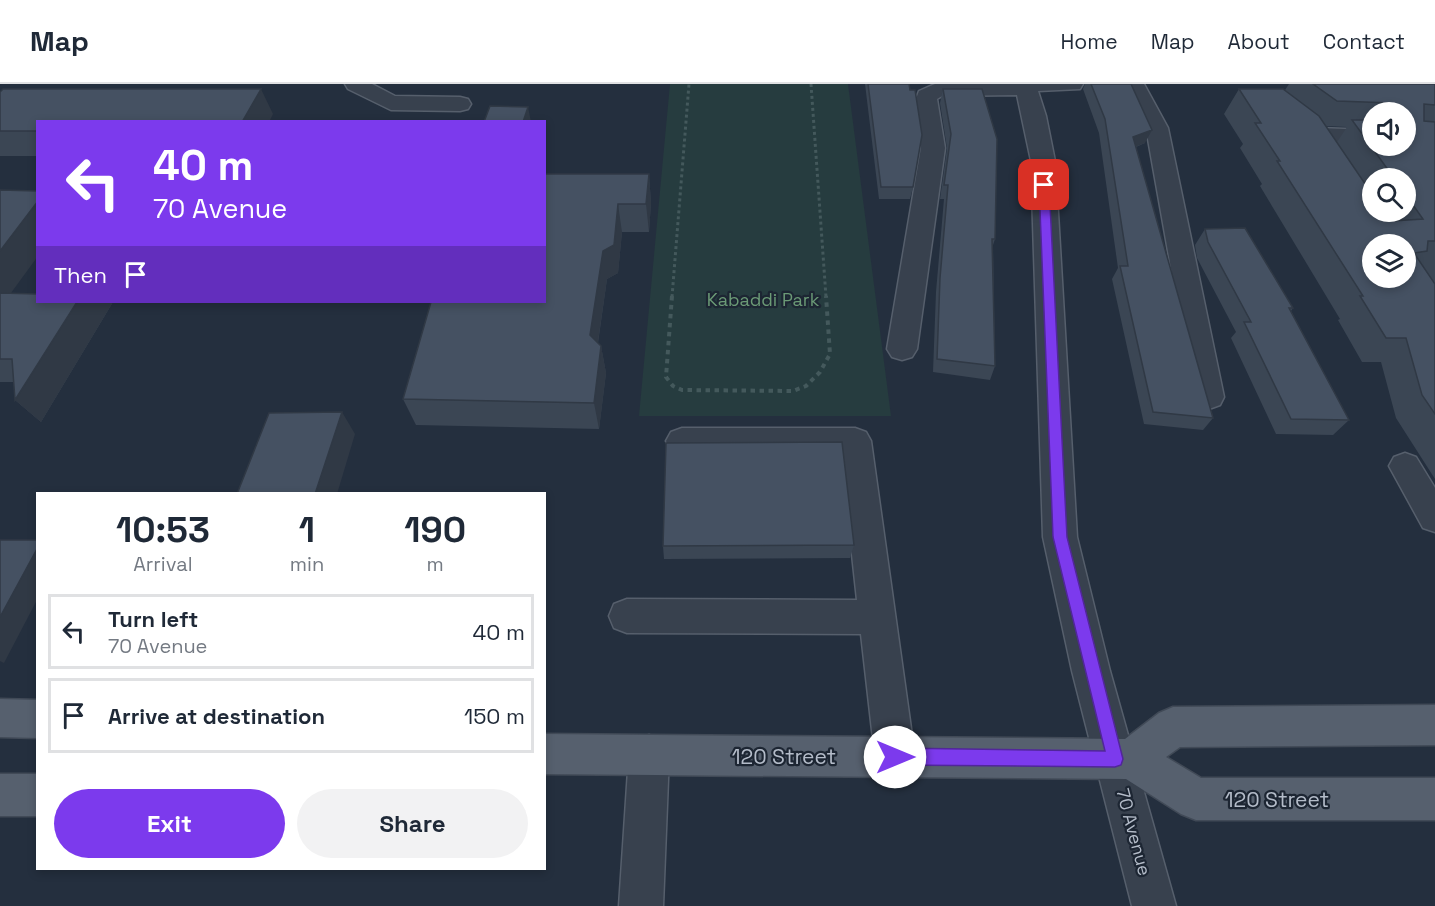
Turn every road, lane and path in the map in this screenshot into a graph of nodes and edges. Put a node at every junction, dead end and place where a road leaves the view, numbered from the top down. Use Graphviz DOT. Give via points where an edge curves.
graph roads {
  1 [pos="356,84"];
  2 [pos="689,84"];
  3 [pos="812,84"];
  4 [pos="1072,84"];
  5 [pos="1132,84"];
  6 [pos="1025,86"];
  7 [pos="460,104"];
  8 [pos="1272,106"];
  9 [pos="1362,139"];
  10 [pos="902,349"];
  11 [pos="1209,397"];
  12 [pos="682,441"];
  13 [pos="1405,466"];
  14 [pos="1435,518"];
  15 [pos="627,616"];
  16 [pos="877,617"];
  17 [pos="0,718"];
  18 [pos="36,719"];
  19 [pos="1435,724"];
  20 [pos="546,754"];
  21 [pos="649,755"];
  22 [pos="895,757"];
  23 [pos="1123,759"];
  24 [pos="0,795"];
  25 [pos="36,795"];
  26 [pos="1435,799"];
  27 [pos="641,906"];
  28 [pos="1154,906"];
  1 -- 7 [label="street" via="391,103"];
  2 -- 3 [label="path" via="666,376 681,390 794,391 814,380 830,354"];
  4 -- 6 [label="street"];
  5 -- 11 [label="street" via="1156,128"];
  6 -- 10 [label="street" via="937,90 927,96 933,148"];
  6 -- 23 [label="street, 70 Avenue" via="1043,161 1060,537"];
  8 -- 9 [label="street" via="1320,145"];
  12 -- 16 [label="street" via="855,441"];
  13 -- 14 [label="street"];
  15 -- 16 [label="street"];
  16 -- 22 [label="street"];
  17 -- 18 [label="main road"];
  19 -- 23 [label="main road" via="1173,727"];
  20 -- 21 [label="main road, 120 Street"];
  21 -- 22 [label="main road, 120 Street"];
  21 -- 27 [label="street"];
  22 -- 23 [label="main road, 120 Street"];
  23 -- 26 [label="main road, 120 Street" via="1196,799"];
  23 -- 28 [label="street, 70 Avenue"];
  24 -- 25 [label="main road"];
}
